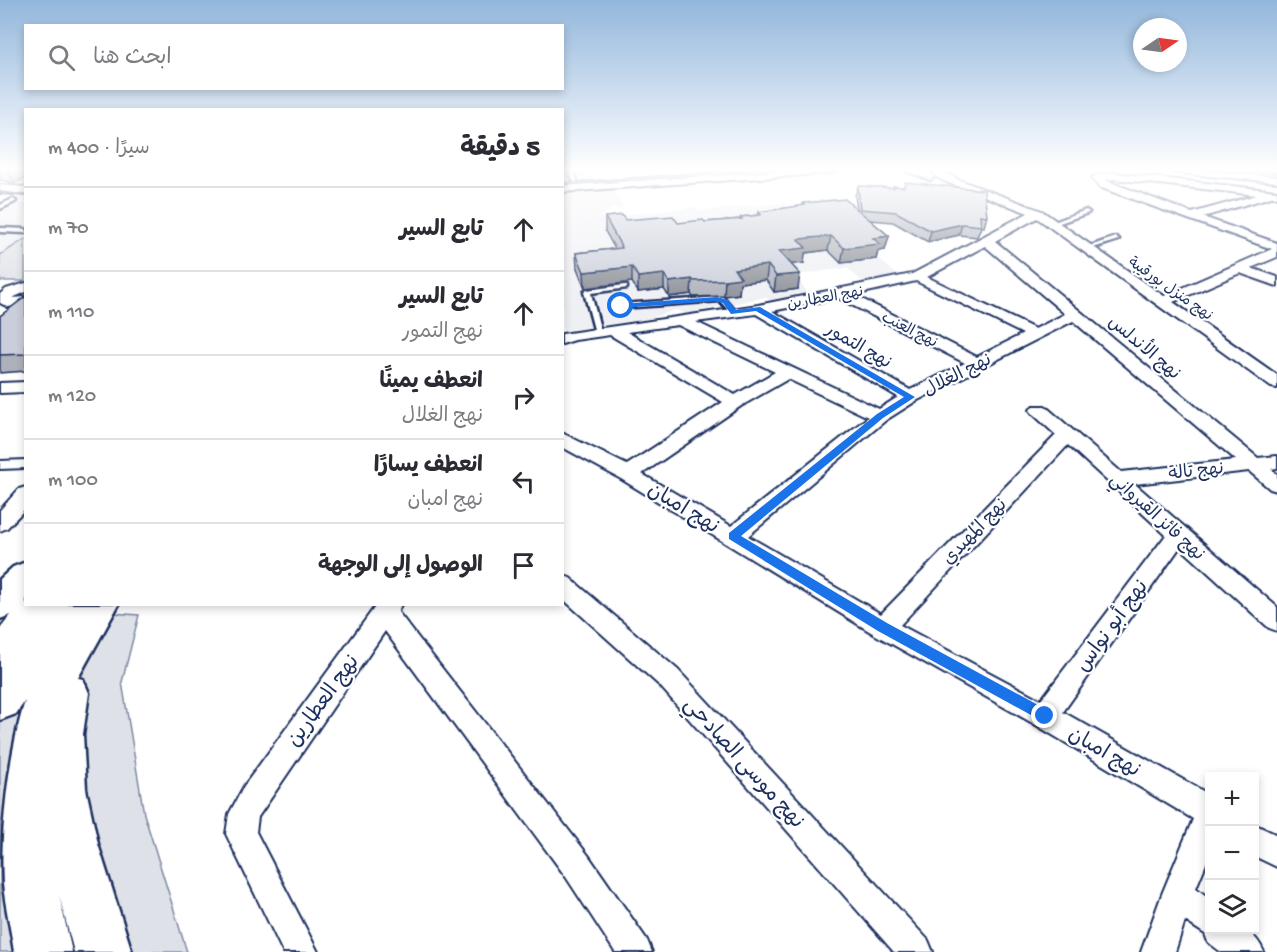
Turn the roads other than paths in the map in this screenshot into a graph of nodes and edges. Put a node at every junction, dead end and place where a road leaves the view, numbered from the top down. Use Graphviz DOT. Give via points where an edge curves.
graph roads {
  1 [pos="1030,213"];
  2 [pos="1075,213"];
  3 [pos="1186,213"];
  4 [pos="1203,213"];
  5 [pos="1193,216"];
  6 [pos="1041,218"];
  7 [pos="0,230"];
  8 [pos="24,231"];
  9 [pos="1116,239"];
  10 [pos="987,242"];
  11 [pos="1277,247"];
  12 [pos="1087,248"];
  13 [pos="1277,252"];
  14 [pos="1239,268"];
  15 [pos="917,277"];
  16 [pos="1277,282"];
  17 [pos="625,287"];
  18 [pos="23,295"];
  19 [pos="842,295"];
  20 [pos="3,302"];
  21 [pos="1162,302"];
  22 [pos="621,306"];
  23 [pos="758,309"];
  24 [pos="734,313"];
  25 [pos="1076,314"];
  26 [pos="681,321"];
  27 [pos="605,331"];
  28 [pos="1034,334"];
  29 [pos="566,338"];
  30 [pos="978,364"];
  31 [pos="788,372"];
  32 [pos="1277,383"];
  33 [pos="0,387"];
  34 [pos="24,387"];
  35 [pos="910,397"];
  36 [pos="735,402"];
  37 [pos="1039,410"];
  38 [pos="880,416"];
  39 [pos="1066,436"];
  40 [pos="564,440"];
  41 [pos="1277,462"];
  42 [pos="1252,464"];
  43 [pos="0,465"];
  44 [pos="24,465"];
  45 [pos="628,474"];
  46 [pos="1116,478"];
  47 [pos="1277,484"];
  48 [pos="24,496"];
  49 [pos="0,523"];
  50 [pos="1178,534"];
  51 [pos="733,536"];
  52 [pos="24,579"];
  53 [pos="564,586"];
  54 [pos="0,603"];
  55 [pos="40,606"];
  56 [pos="68,606"];
  57 [pos="99,606"];
  58 [pos="99,606"];
  59 [pos="388,609"];
  60 [pos="1277,621"];
  61 [pos="882,627"];
  62 [pos="0,660"];
  63 [pos="0,700"];
  64 [pos="1045,716"];
  65 [pos="1205,812"];
  66 [pos="1205,824"];
  67 [pos="1259,842"];
  68 [pos="1277,852"];
  69 [pos="1178,894"];
  70 [pos="1205,917"];
  71 [pos="1225,934"];
  72 [pos="43,952"];
  73 [pos="103,952"];
  74 [pos="301,952"];
  75 [pos="635,952"];
  76 [pos="916,952"];
  77 [pos="1158,952"];
  78 [pos="1247,952"];
  1 -- 6 [label="street, نهج منزل بورقيبة"];
  2 -- 6 [label="lane"];
  3 -- 5 [label="street"];
  4 -- 5 [label="street"];
  5 -- 11 [label="street"];
  6 -- 10 [label="street, نهج العطارين"];
  6 -- 12 [label="street, نهج منزل بورقيبة"];
  7 -- 8 [label="lane"];
  9 -- 12 [label="lane"];
  10 -- 15 [label="street, نهج العطارين"];
  10 -- 25 [label="street, نهج الأندلس"];
  12 -- 21 [label="street, نهج منزل بورقيبة"];
  13 -- 14 [label="street"];
  14 -- 16 [label="street"];
  14 -- 21 [label="street"];
  15 -- 19 [label="street, نهج العطارين"];
  15 -- 28 [label="street"];
  17 -- 27 [label="lane" via="587,292"];
  18 -- 20 [label="street"];
  18 -- 20 [label="street"];
  19 -- 23 [label="street, نهج العطارين"];
  19 -- 30 [label="street, نهج العنب"];
  21 -- 32 [label="street, نهج منزل بورقيبة"];
  22 -- 24 [label="lane" via="722,299"];
  23 -- 24 [label="street, نهج العطارين"];
  23 -- 35 [label="street, نهج التمور"];
  24 -- 26 [label="street, نهج العطارين"];
  25 -- 28 [label="street, نهج الغلال"];
  25 -- 42 [label="street, نهج الأندلس"];
  26 -- 27 [label="street, نهج العطارين"];
  26 -- 31 [label="street"];
  27 -- 29 [label="street, نهج العطارين"];
  27 -- 36 [label="street"];
  28 -- 30 [label="street, نهج الغلال"];
  30 -- 35 [label="street, نهج الغلال"];
  31 -- 36 [label="street"];
  31 -- 38 [label="street"];
  33 -- 34 [label="street"];
  35 -- 38 [label="street, نهج الغلال"];
  36 -- 45 [label="street"];
  37 -- 39 [label="street, نهج فائز القيرواني"];
  38 -- 51 [label="street, نهج الغلال"];
  39 -- 46 [label="street, نهج فائز القيرواني"];
  39 -- 61 [label="street, نهج المهيدي"];
  40 -- 45 [label="street, نهج امبان"];
  41 -- 42 [label="street, نهج تالة"];
  42 -- 46 [label="street, نهج تالة"];
  42 -- 47 [label="street, نهج الأندلس"];
  43 -- 44 [label="street"];
  45 -- 51 [label="street, نهج امبان"];
  46 -- 50 [label="street, نهج فائز القيرواني"];
  48 -- 49 [label="street"];
  50 -- 60 [label="street, نهج فائز القيرواني"];
  50 -- 64 [label="street, نهج أبو نواس"];
  51 -- 61 [label="street, نهج امبان"];
  52 -- 54 [label="highway"];
  53 -- 76 [label="street, نهج موسى الصادحي" via="669,678"];
  55 -- 62 [label="highway"];
  56 -- 63 [label="highway"];
  57 -- 72 [label="highway" via="52,683 37,736 29,831 30,883"];
  58 -- 73 [label="highway" via="62,705 59,758 63,802"];
  59 -- 74 [label="street, نهج العطارين" via="244,814 241,834"];
  59 -- 75 [label="street" via="577,866"];
  61 -- 64 [label="street, نهج امبان"];
  64 -- 65 [label="street, نهج امبان"];
  66 -- 69 [label="street"];
  67 -- 68 [label="street"];
  69 -- 70 [label="street"];
  69 -- 77 [label="street"];
  71 -- 78 [label="street"];
}
